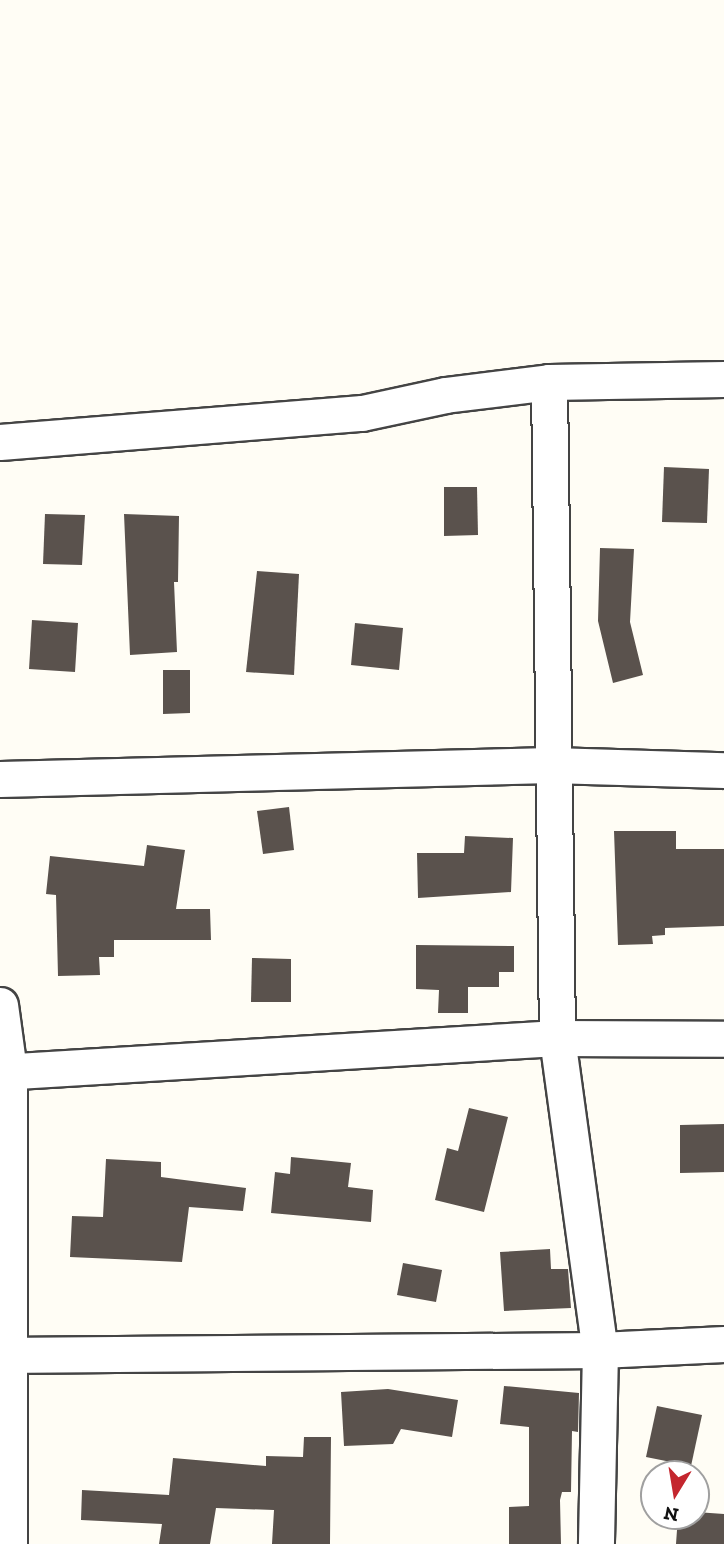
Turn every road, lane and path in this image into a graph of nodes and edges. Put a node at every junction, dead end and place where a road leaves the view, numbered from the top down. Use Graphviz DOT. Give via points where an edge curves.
graph roads {
  1 [pos="724,379"];
  2 [pos="549,382"];
  3 [pos="0,442"];
  4 [pos="551,765"];
  5 [pos="724,769"];
  6 [pos="0,779"];
  7 [pos="0,1005"];
  8 [pos="557,1038"];
  9 [pos="724,1039"];
  10 [pos="5,1072"];
  11 [pos="724,1344"];
  12 [pos="600,1350"];
  13 [pos="4,1354"];
  14 [pos="9,1544"];
  15 [pos="596,1544"];
  1 -- 2 [label="street"];
  2 -- 3 [label="street" via="445,395 362,413"];
  2 -- 4 [label="street"];
  4 -- 5 [label="street"];
  4 -- 6 [label="street"];
  4 -- 8 [label="street"];
  7 -- 10 [label="street"];
  8 -- 9 [label="street"];
  8 -- 10 [label="street"];
  8 -- 12 [label="street"];
  10 -- 13 [label="street"];
  11 -- 12 [label="street"];
  12 -- 13 [label="street"];
  12 -- 15 [label="street"];
  13 -- 14 [label="street"];
}
